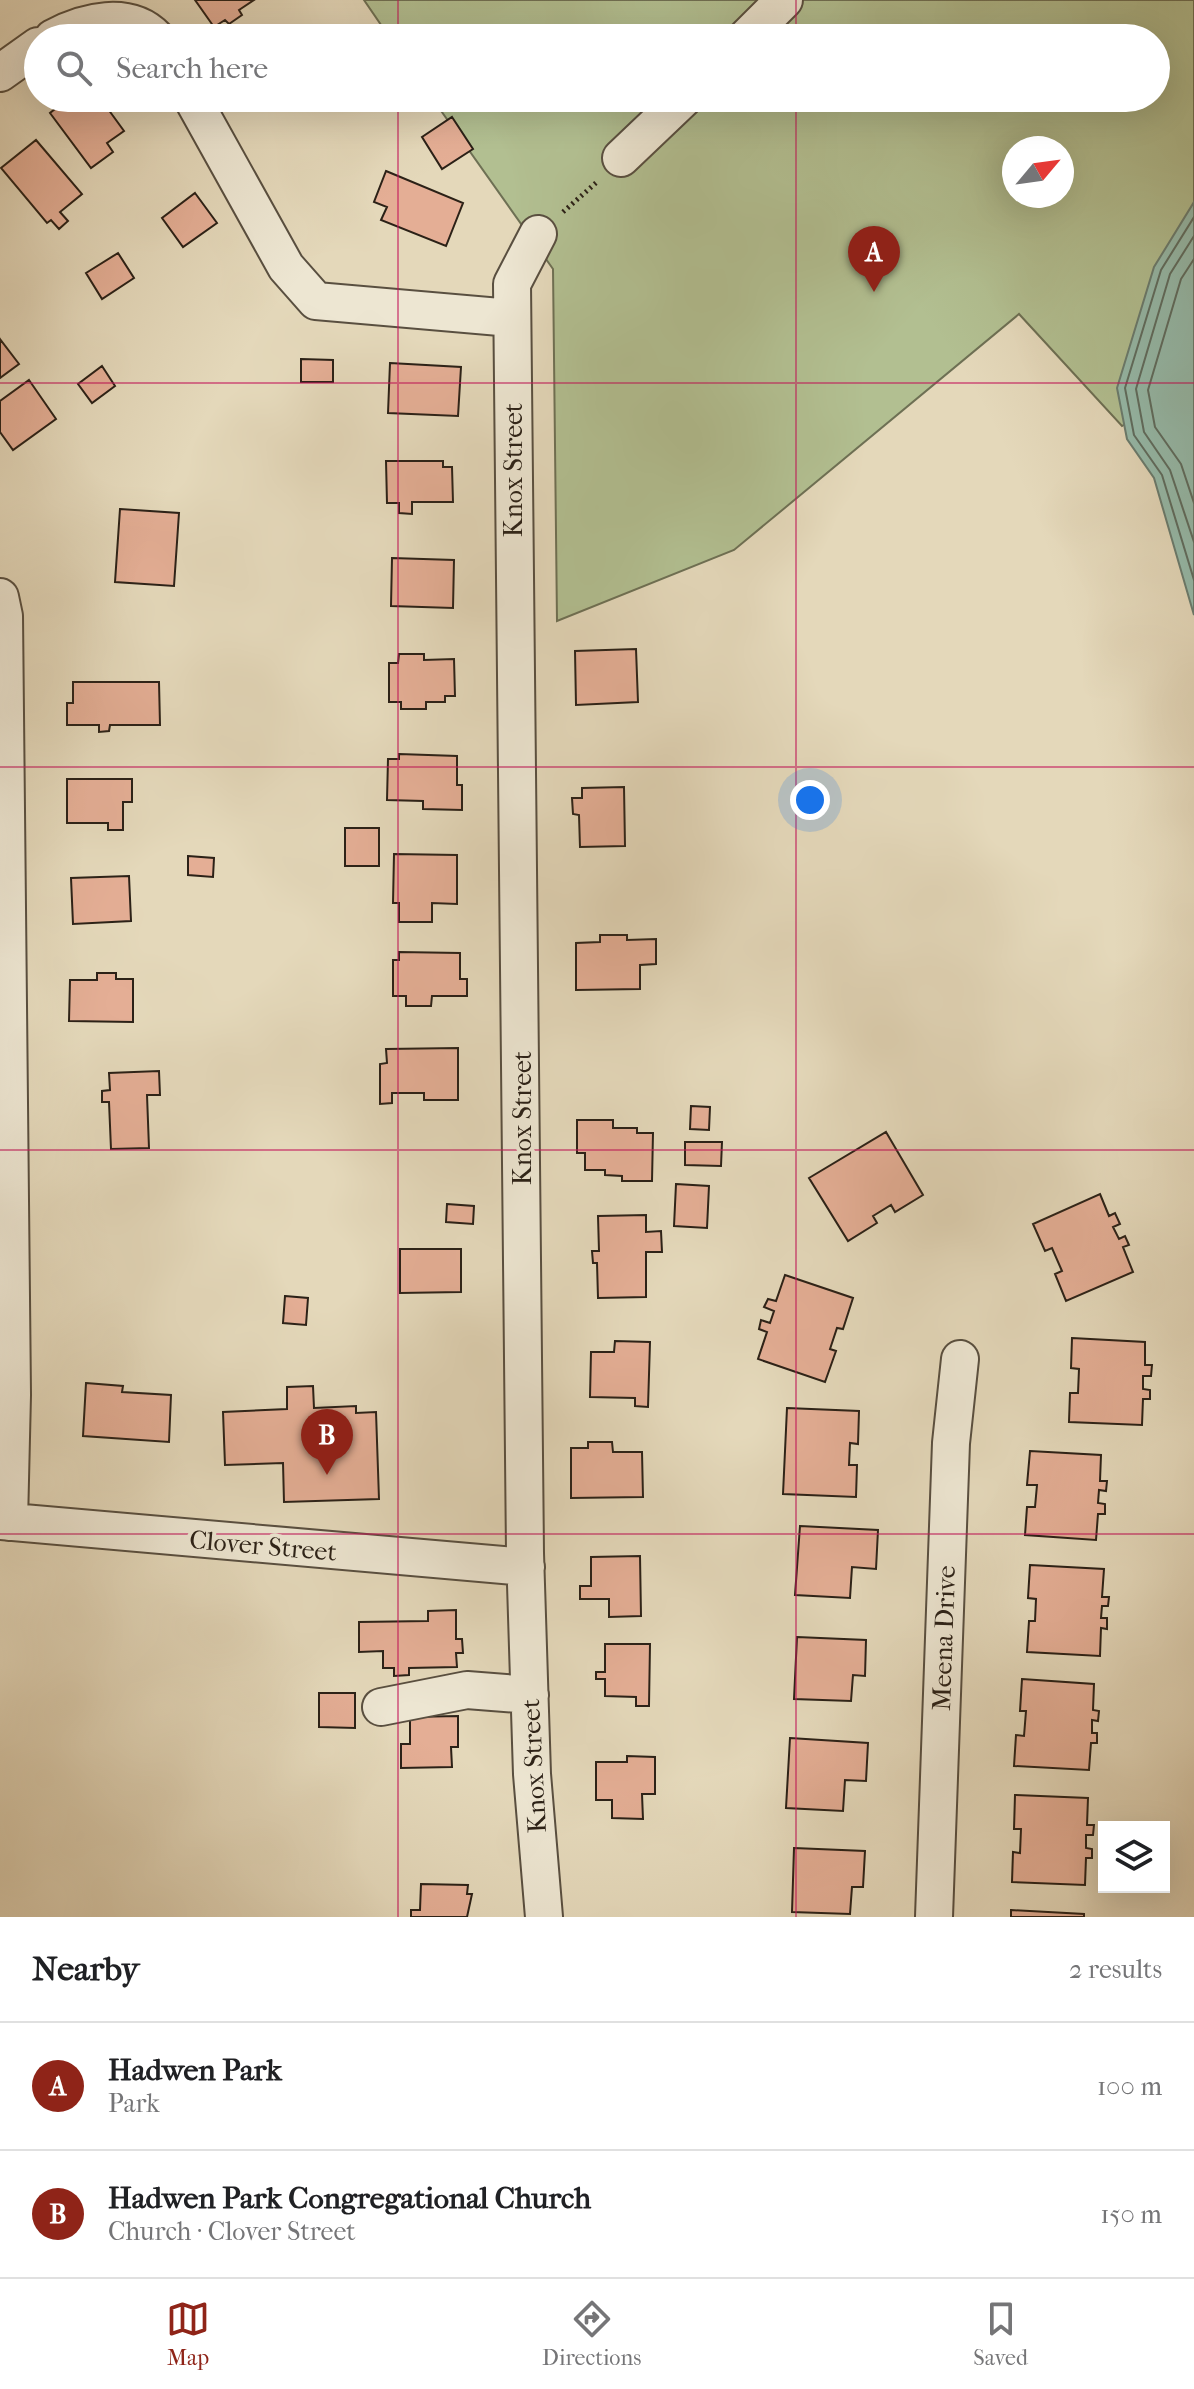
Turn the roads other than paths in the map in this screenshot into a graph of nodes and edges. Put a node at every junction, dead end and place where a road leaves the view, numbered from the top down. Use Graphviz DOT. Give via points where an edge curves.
graph roads {
  1 [pos="784,0"];
  2 [pos="90,24"];
  3 [pos="122,24"];
  4 [pos="760,24"];
  5 [pos="24,56"];
  6 [pos="0,73"];
  7 [pos="200,112"];
  8 [pos="669,112"];
  9 [pos="621,158"];
  10 [pos="538,234"];
  11 [pos="512,318"];
  12 [pos="0,597"];
  13 [pos="960,1359"];
  14 [pos="4,1522"];
  15 [pos="526,1567"];
  16 [pos="530,1695"];
  17 [pos="381,1707"];
  18 [pos="544,1917"];
  19 [pos="934,1917"];
  1 -- 4 [label="street"];
  2 -- 3 [label="street"];
  5 -- 6 [label="street"];
  7 -- 11 [label="street" via="279,255 316,301"];
  8 -- 9 [label="street"];
  10 -- 11 [label="street, Knox Street" via="512,284"];
  11 -- 15 [label="street, Knox Street"];
  12 -- 14 [label="street" via="12,1395"];
  13 -- 19 [label="street, Meena Drive" via="951,1443"];
  14 -- 15 [label="street, Clover Street"];
  15 -- 16 [label="street, Knox Street"];
  16 -- 17 [label="street" via="467,1690"];
  16 -- 18 [label="street, Knox Street"];
}
